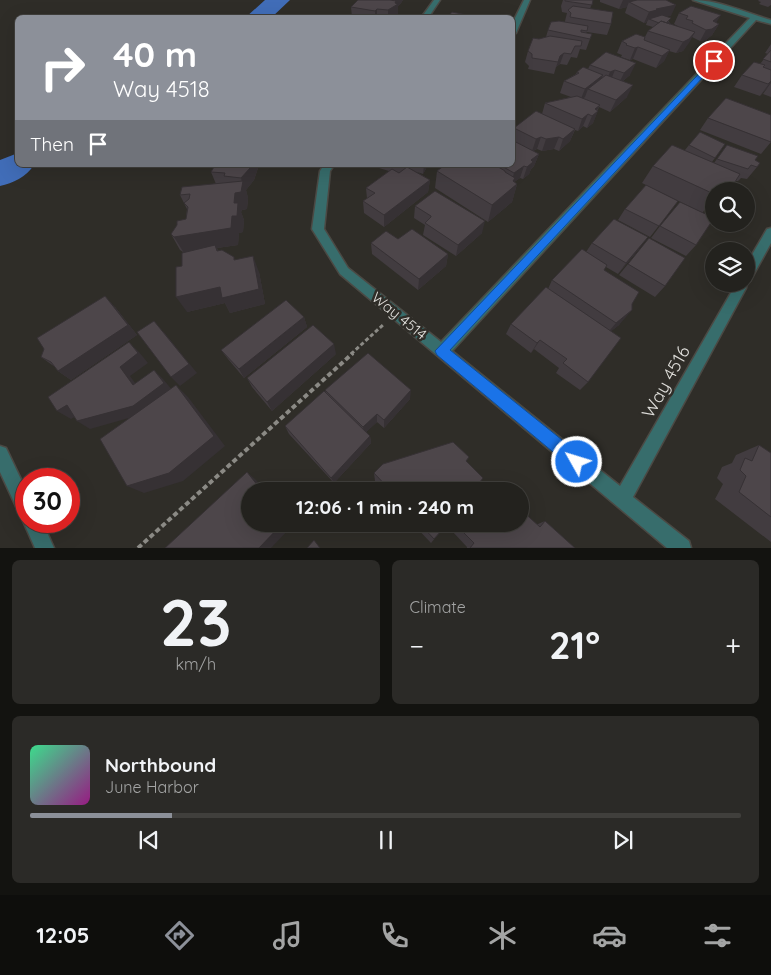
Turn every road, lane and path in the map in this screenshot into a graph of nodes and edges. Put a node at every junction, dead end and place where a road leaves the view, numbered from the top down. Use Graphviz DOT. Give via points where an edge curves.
graph roads {
  1 [pos="436,0"];
  2 [pos="527,0"];
  3 [pos="696,0"];
  4 [pos="426,15"];
  5 [pos="755,17"];
  6 [pos="771,22"];
  7 [pos="515,26"];
  8 [pos="328,167"];
  9 [pos="771,232"];
  10 [pos="755,261"];
  11 [pos="738,292"];
  12 [pos="395,313"];
  13 [pos="442,351"];
  14 [pos="0,454"];
  15 [pos="15,486"];
  16 [pos="622,499"];
  17 [pos="38,533"];
  18 [pos="45,548"];
  19 [pos="138,548"];
  20 [pos="682,548"];
  1 -- 4 [label="street"];
  2 -- 7 [label="street"];
  3 -- 5 [label="street"];
  5 -- 6 [label="street"];
  5 -- 13 [label="street"];
  8 -- 12 [label="street, Way 4514" via="318,229 344,271"];
  9 -- 10 [label="street"];
  11 -- 16 [label="street, Way 4516"];
  12 -- 13 [label="street, Way 4514"];
  12 -- 19 [label="path"];
  13 -- 16 [label="street, Way 4514"];
  14 -- 15 [label="street"];
  16 -- 20 [label="street, Way 4514"];
  17 -- 18 [label="street"];
}
